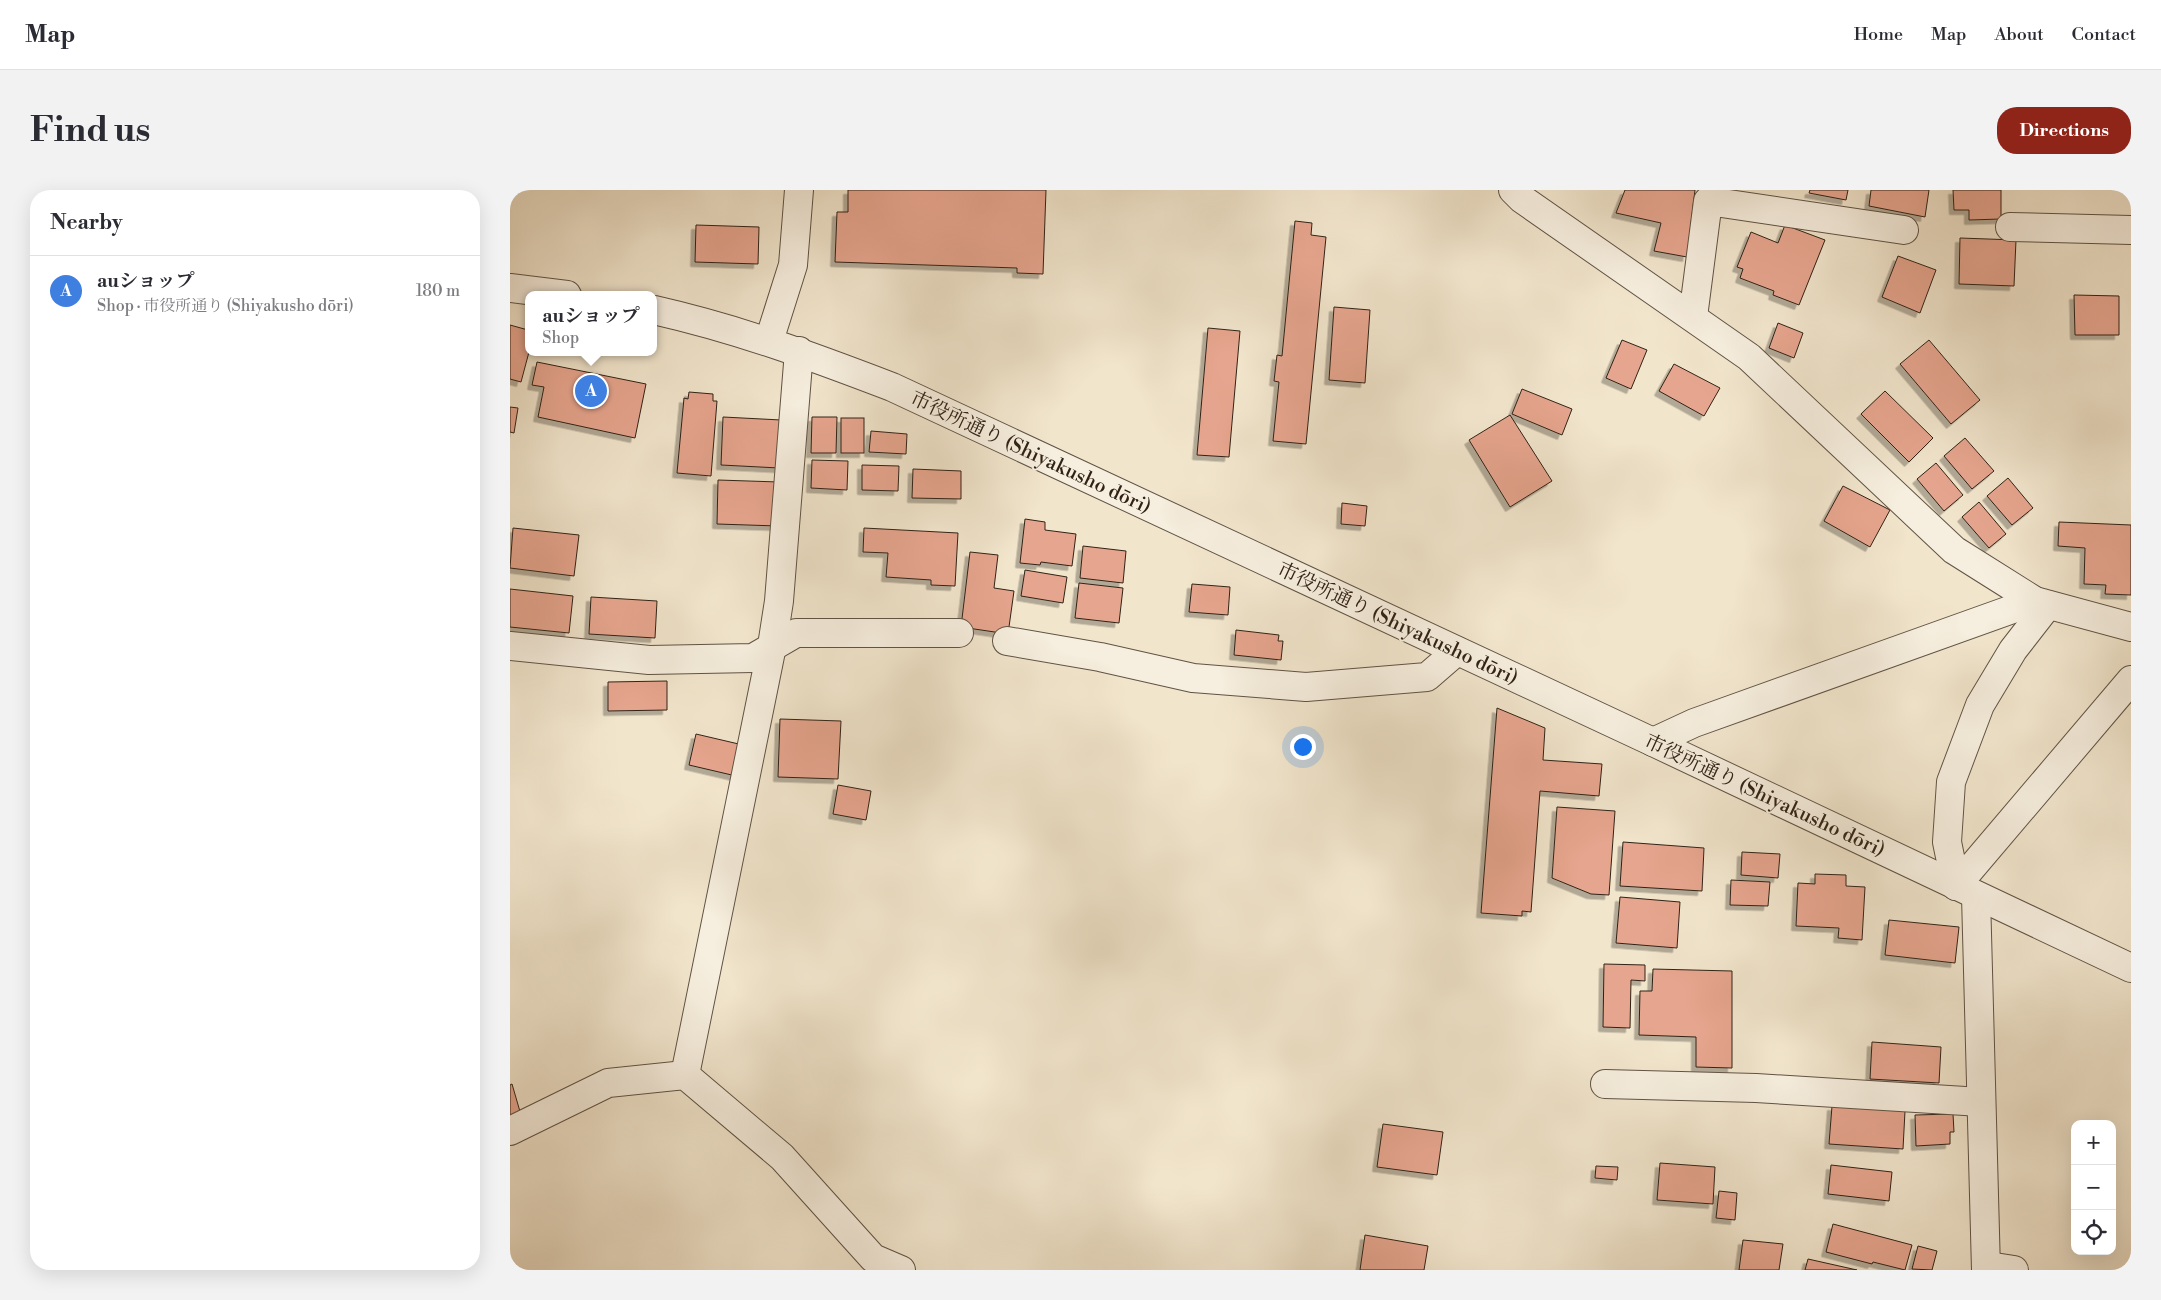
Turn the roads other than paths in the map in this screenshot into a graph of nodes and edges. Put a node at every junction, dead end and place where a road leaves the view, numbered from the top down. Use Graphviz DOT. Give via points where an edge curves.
graph roads {
  1 [pos="799,190"];
  2 [pos="1513,190"];
  3 [pos="2010,227"];
  4 [pos="1904,230"];
  5 [pos="2131,230"];
  6 [pos="510,288"];
  7 [pos="534,291"];
  8 [pos="657,311"];
  9 [pos="1692,317"];
  10 [pos="769,341"];
  11 [pos="799,351"];
  12 [pos="2041,603"];
  13 [pos="2131,627"];
  14 [pos="959,633"];
  15 [pos="1007,641"];
  16 [pos="510,646"];
  17 [pos="772,646"];
  18 [pos="1457,651"];
  19 [pos="2131,680"];
  20 [pos="1652,742"];
  21 [pos="1966,891"];
  22 [pos="2131,968"];
  23 [pos="685,1075"];
  24 [pos="1605,1084"];
  25 [pos="1981,1102"];
  26 [pos="510,1131"];
  27 [pos="1987,1268"];
  28 [pos="900,1270"];
  29 [pos="2014,1270"];
  1 -- 10 [label="street" via="793,265"];
  2 -- 9 [label="street"];
  3 -- 5 [label="street"];
  4 -- 9 [label="street" via="1708,200"];
  6 -- 7 [label="street"];
  8 -- 10 [label="street, 市役所通り (Shiyakusho dōri)"];
  9 -- 12 [label="street" via="1749,357 1954,550"];
  10 -- 11 [label="street, 市役所通り (Shiyakusho dōri)"];
  11 -- 17 [label="street" via="779,601"];
  11 -- 18 [label="street, 市役所通り (Shiyakusho dōri)" via="892,387"];
  12 -- 13 [label="street"];
  12 -- 20 [label="street" via="1704,720"];
  12 -- 21 [label="street" via="1980,705 1951,782 1947,842"];
  14 -- 17 [label="street" via="796,633"];
  15 -- 18 [label="street" via="1193,678 1306,687 1427,677"];
  16 -- 17 [label="street" via="649,660 753,658"];
  17 -- 23 [label="street"];
  18 -- 20 [label="street, 市役所通り (Shiyakusho dōri)"];
  19 -- 21 [label="street"];
  20 -- 21 [label="street, 市役所通り (Shiyakusho dōri)"];
  21 -- 22 [label="street, 市役所通り (Shiyakusho dōri)"];
  21 -- 25 [label="street"];
  23 -- 26 [label="street" via="608,1083"];
  23 -- 28 [label="street" via="782,1157 873,1258"];
  24 -- 25 [label="street" via="1756,1088"];
  25 -- 27 [label="street"];
  27 -- 29 [label="street"];
}
